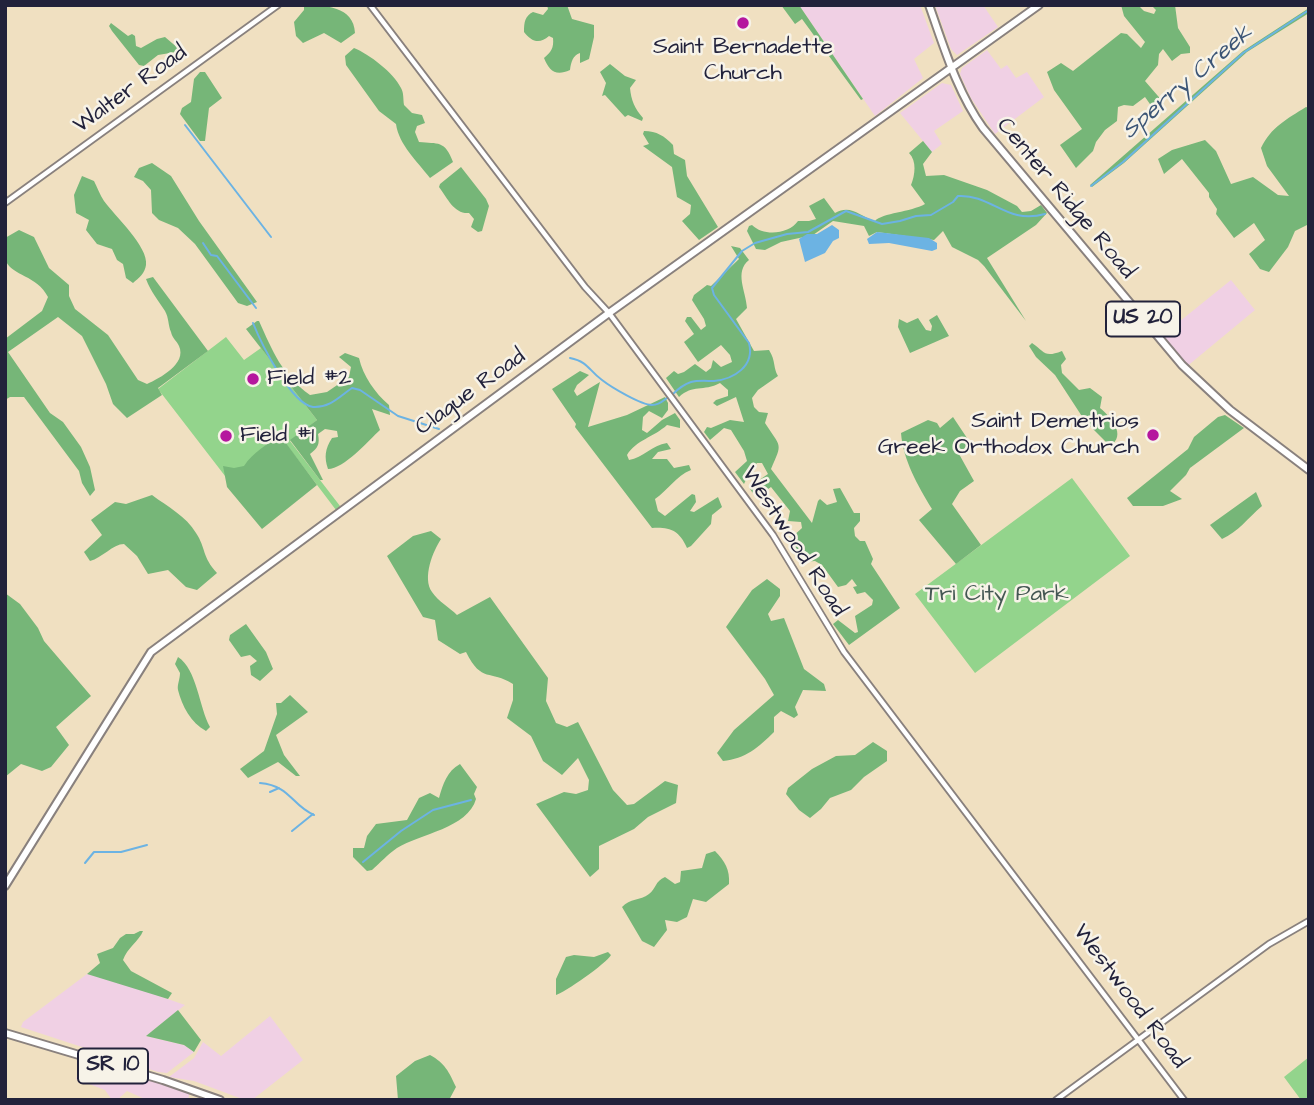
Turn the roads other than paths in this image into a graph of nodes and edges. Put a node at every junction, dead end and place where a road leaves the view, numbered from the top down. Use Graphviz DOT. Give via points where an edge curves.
graph roads {
  1 [pos="278,5"];
  2 [pos="370,5"];
  3 [pos="929,5"];
  4 [pos="1039,5"];
  5 [pos="952,68"];
  6 [pos="5,203"];
  7 [pos="609,313"];
  8 [pos="1309,470"];
  9 [pos="5,886"];
  10 [pos="1309,921"];
  11 [pos="5,1033"];
  12 [pos="1138,1039"];
  13 [pos="220,1100"];
  14 [pos="1056,1100"];
  15 [pos="1184,1100"];
  1 -- 6 [label="street, Walter Road"];
  2 -- 7 [label="street, Westwood Road"];
  3 -- 5 [label="main road, Center Ridge Road / US 20"];
  4 -- 5 [label="main road, Clague Road"];
  5 -- 7 [label="main road, Clague Road"];
  5 -- 8 [label="main road, Center Ridge Road / US 20" via="972,114 1182,365 1230,410"];
  7 -- 9 [label="main road, Clague Road" via="151,652"];
  7 -- 12 [label="street, Westwood Road" via="773,535 844,652"];
  10 -- 12 [label="street" via="1269,944"];
  11 -- 13 [label="main road, SR 10"];
  12 -- 14 [label="street"];
  12 -- 15 [label="street, Westwood Road"];
}
